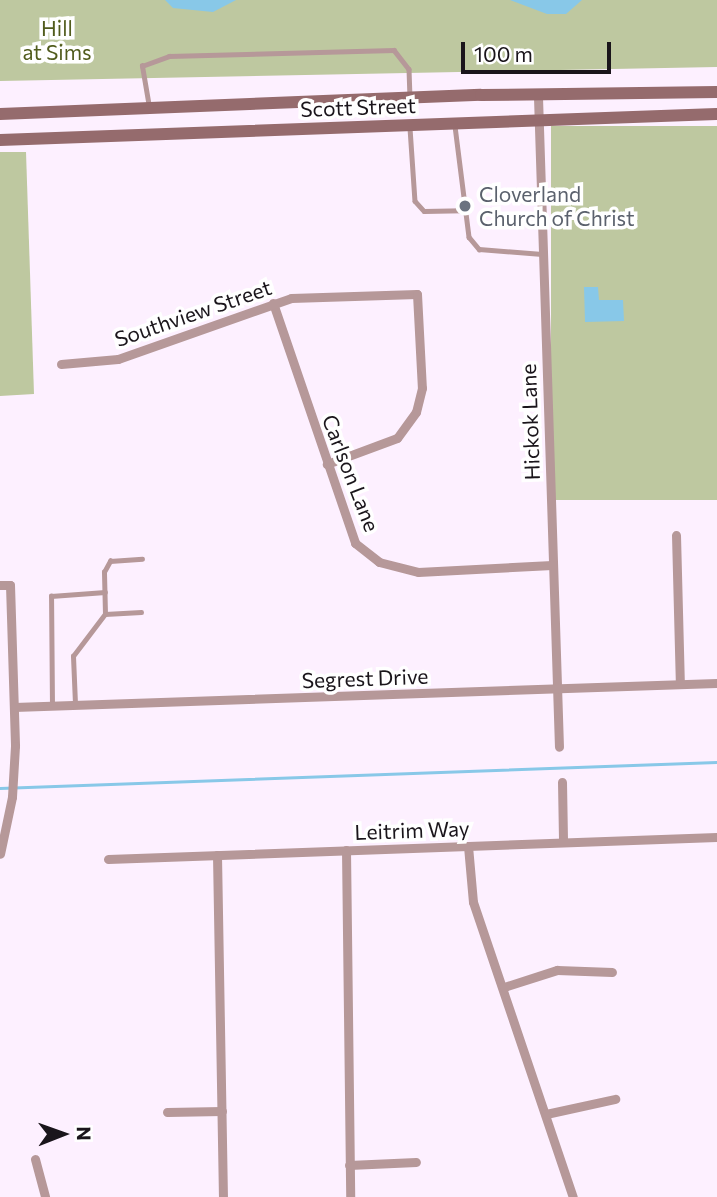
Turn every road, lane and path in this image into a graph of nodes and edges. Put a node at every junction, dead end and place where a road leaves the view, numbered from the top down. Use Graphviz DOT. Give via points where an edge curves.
graph roads {
  1 [pos="717,92"];
  2 [pos="538,97"];
  3 [pos="410,98"];
  4 [pos="149,108"];
  5 [pos="68,111"];
  6 [pos="0,114"];
  7 [pos="717,114"];
  8 [pos="539,119"];
  9 [pos="455,122"];
  10 [pos="409,124"];
  11 [pos="68,138"];
  12 [pos="0,140"];
  13 [pos="463,210"];
  14 [pos="543,254"];
  15 [pos="273,303"];
  16 [pos="61,363"];
  17 [pos="327,464"];
  18 [pos="676,535"];
  19 [pos="142,559"];
  20 [pos="552,565"];
  21 [pos="5,585"];
  22 [pos="105,592"];
  23 [pos="141,612"];
  24 [pos="106,614"];
  25 [pos="717,683"];
  26 [pos="680,684"];
  27 [pos="557,689"];
  28 [pos="52,706"];
  29 [pos="75,706"];
  30 [pos="14,707"];
  31 [pos="559,747"];
  32 [pos="562,782"];
  33 [pos="717,837"];
  34 [pos="563,842"];
  35 [pos="468,846"];
  36 [pos="346,850"];
  37 [pos="0,854"];
  38 [pos="217,855"];
  39 [pos="108,859"];
  40 [pos="612,972"];
  41 [pos="504,987"];
  42 [pos="615,1100"];
  43 [pos="222,1111"];
  44 [pos="167,1112"];
  45 [pos="546,1114"];
  46 [pos="34,1159"];
  47 [pos="416,1162"];
  48 [pos="349,1165"];
  49 [pos="45,1197"];
  50 [pos="223,1197"];
  51 [pos="350,1197"];
  52 [pos="573,1197"];
  1 -- 2 [label="main road, Scott Street"];
  2 -- 3 [label="main road, Scott Street"];
  2 -- 8 [label="street, Hickok Lane"];
  3 -- 4 [label="main road, Scott Street"];
  3 -- 4 [label="lane" via="409,69 394,50 169,56 142,66"];
  4 -- 5 [label="main road, Scott Street"];
  5 -- 6 [label="main road, Scott Street"];
  5 -- 11 [label="main road"];
  7 -- 8 [label="main road, Scott Street"];
  8 -- 9 [label="main road, Scott Street"];
  8 -- 14 [label="street, Hickok Lane"];
  9 -- 10 [label="main road, Scott Street"];
  9 -- 13 [label="lane"];
  10 -- 11 [label="main road, Scott Street"];
  10 -- 13 [label="lane" via="415,201 424,211"];
  11 -- 12 [label="main road, Scott Street"];
  13 -- 14 [label="lane" via="469,237 480,249"];
  14 -- 20 [label="street, Hickok Lane"];
  15 -- 16 [label="street, Southview Street" via="118,359"];
  15 -- 17 [label="street, Carlson Lane"];
  15 -- 17 [label="street, Southview Street" via="291,298 416,294 422,388 416,412 397,438"];
  17 -- 20 [label="street, Carlson Lane" via="355,543 379,562 418,572"];
  18 -- 26 [label="street"];
  19 -- 22 [label="lane" via="110,561 104,572"];
  20 -- 27 [label="street, Hickok Lane"];
  21 -- 30 [label="street"];
  22 -- 24 [label="lane"];
  22 -- 28 [label="lane" via="51,596"];
  23 -- 24 [label="lane"];
  24 -- 29 [label="lane" via="77,646"];
  25 -- 26 [label="street, Segrest Drive"];
  26 -- 27 [label="street, Segrest Drive"];
  27 -- 29 [label="street, Segrest Drive"];
  27 -- 31 [label="street, Hickok Lane"];
  28 -- 29 [label="street, Segrest Drive"];
  28 -- 30 [label="street, Segrest Drive"];
  30 -- 37 [label="street" via="12,797"];
  32 -- 34 [label="street"];
  33 -- 34 [label="street, Leitrim Way"];
  34 -- 35 [label="street, Leitrim Way"];
  35 -- 36 [label="street, Leitrim Way"];
  35 -- 41 [label="street" via="473,902"];
  36 -- 38 [label="street, Leitrim Way"];
  36 -- 48 [label="street"];
  38 -- 39 [label="street, Leitrim Way"];
  38 -- 43 [label="street"];
  40 -- 41 [label="street" via="557,970"];
  41 -- 45 [label="street"];
  42 -- 45 [label="street"];
  43 -- 44 [label="street"];
  43 -- 50 [label="street"];
  45 -- 52 [label="street"];
  46 -- 49 [label="street"];
  47 -- 48 [label="street"];
  48 -- 51 [label="street"];
}
